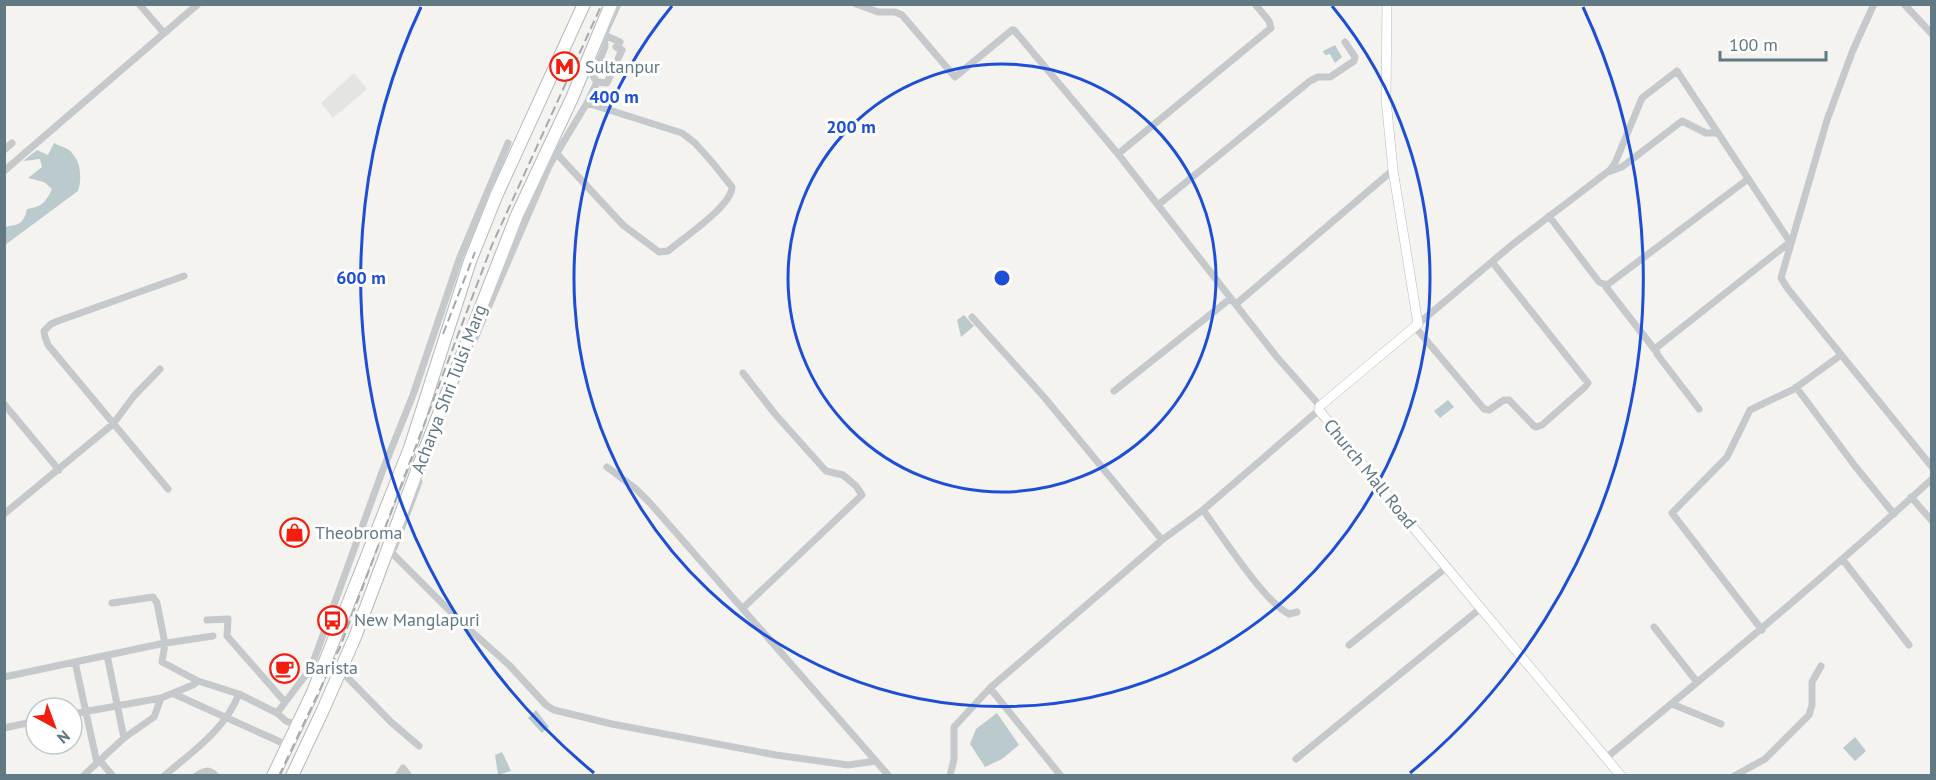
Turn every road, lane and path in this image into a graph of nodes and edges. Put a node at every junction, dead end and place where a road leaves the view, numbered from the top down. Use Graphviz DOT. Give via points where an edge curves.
graph roads {
  1 [pos="139,4"];
  2 [pos="198,4"];
  3 [pos="584,4"];
  4 [pos="611,4"];
  5 [pos="618,4"];
  6 [pos="856,4"];
  7 [pos="1255,4"];
  8 [pos="1387,4"];
  9 [pos="1874,4"];
  10 [pos="1904,4"];
  11 [pos="164,33"];
  12 [pos="1932,34"];
  13 [pos="604,35"];
  14 [pos="1345,42"];
  15 [pos="597,82"];
  16 [pos="587,103"];
  17 [pos="1718,133"];
  18 [pos="12,143"];
  19 [pos="508,143"];
  20 [pos="4,150"];
  21 [pos="557,154"];
  22 [pos="1118,154"];
  23 [pos="1393,170"];
  24 [pos="4,171"];
  25 [pos="1608,172"];
  26 [pos="1748,179"];
  27 [pos="1158,205"];
  28 [pos="1549,216"];
  29 [pos="1790,242"];
  30 [pos="1493,263"];
  31 [pos="184,276"];
  32 [pos="1606,287"];
  33 [pos="1233,301"];
  34 [pos="972,317"];
  35 [pos="1417,326"];
  36 [pos="1655,350"];
  37 [pos="1841,355"];
  38 [pos="160,369"];
  39 [pos="743,373"];
  40 [pos="1796,387"];
  41 [pos="1114,391"];
  42 [pos="4,404"];
  43 [pos="1319,408"];
  44 [pos="1699,409"];
  45 [pos="113,424"];
  46 [pos="607,467"];
  47 [pos="1932,467"];
  48 [pos="59,470"];
  49 [pos="1932,479"];
  50 [pos="168,489"];
  51 [pos="1911,497"];
  52 [pos="1203,510"];
  53 [pos="4,514"];
  54 [pos="1894,514"];
  55 [pos="1932,521"];
  56 [pos="1162,540"];
  57 [pos="392,553"];
  58 [pos="1843,560"];
  59 [pos="1447,567"];
  60 [pos="112,603"];
  61 [pos="743,608"];
  62 [pos="1481,608"];
  63 [pos="1297,612"];
  64 [pos="207,620"];
  65 [pos="1654,627"];
  66 [pos="1762,630"];
  67 [pos="213,636"];
  68 [pos="165,644"];
  69 [pos="1349,645"];
  70 [pos="1909,645"];
  71 [pos="107,655"];
  72 [pos="75,662"];
  73 [pos="1821,666"];
  74 [pos="344,674"];
  75 [pos="4,677"];
  76 [pos="198,681"];
  77 [pos="1697,682"];
  78 [pos="990,688"];
  79 [pos="174,693"];
  80 [pos="239,694"];
  81 [pos="161,698"];
  82 [pos="309,699"];
  83 [pos="285,702"];
  84 [pos="1672,704"];
  85 [pos="118,705"];
  86 [pos="326,705"];
  87 [pos="85,712"];
  88 [pos="277,713"];
  89 [pos="227,719"];
  90 [pos="24,724"];
  91 [pos="1721,724"];
  92 [pos="297,725"];
  93 [pos="4,728"];
  94 [pos="124,738"];
  95 [pos="287,745"];
  96 [pos="419,746"];
  97 [pos="1296,759"];
  98 [pos="1606,759"];
  99 [pos="876,761"];
  100 [pos="98,762"];
  101 [pos="83,776"];
  102 [pos="113,776"];
  103 [pos="164,776"];
  104 [pos="196,776"];
  105 [pos="216,776"];
  106 [pos="273,776"];
  107 [pos="294,776"];
  108 [pos="398,776"];
  109 [pos="409,776"];
  110 [pos="889,776"];
  111 [pos="950,776"];
  112 [pos="1061,776"];
  113 [pos="1620,776"];
  114 [pos="1734,776"];
  1 -- 11 [label="street"];
  2 -- 11 [label="street"];
  3 -- 82 [label="highway, Acharya Shri Tulsi Marg" via="470,261 410,448"];
  4 -- 86 [label="highway, Acharya Shri Tulsi Marg" via="517,214"];
  5 -- 13 [label="street"];
  6 -- 22 [label="street" via="902,15 955,77 1014,30"];
  7 -- 22 [label="street" via="1271,28"];
  8 -- 23 [label="street" via="1386,99"];
  9 -- 29 [label="street" via="1827,120"];
  10 -- 12 [label="street"];
  11 -- 24 [label="street"];
  13 -- 15 [label="street" via="605,47 593,76"];
  13 -- 15 [label="street" via="620,42 616,47 622,50 607,83"];
  14 -- 27 [label="street" via="1356,57 1354,61 1330,77 1310,81"];
  15 -- 16 [label="street"];
  16 -- 21 [label="street"];
  16 -- 21 [label="street" via="686,136 726,178 732,188 729,197 668,251 659,252 623,225"];
  17 -- 25 [label="street" via="1706,133 1683,121 1622,167"];
  17 -- 25 [label="street" via="1677,71 1642,98"];
  17 -- 26 [label="street"];
  18 -- 20 [label="street"];
  19 -- 83 [label="street" via="460,257 311,668"];
  21 -- 57 [label="street" via="444,411"];
  22 -- 27 [label="street"];
  23 -- 33 [label="street"];
  23 -- 35 [label="street"];
  25 -- 28 [label="street"];
  26 -- 28 [label="street" via="1607,285 1599,282"];
  26 -- 29 [label="street"];
  27 -- 33 [label="street"];
  28 -- 30 [label="street"];
  29 -- 36 [label="street"];
  29 -- 37 [label="street" via="1782,281"];
  30 -- 35 [label="street"];
  30 -- 35 [label="street" via="1587,380 1585,387 1542,425 1534,426 1509,400 1484,409"];
  31 -- 45 [label="street" via="58,321 44,331 48,345"];
  32 -- 36 [label="street"];
  33 -- 41 [label="street"];
  33 -- 43 [label="street"];
  34 -- 56 [label="street"];
  35 -- 43 [label="street, Church Mall Road"];
  36 -- 44 [label="street"];
  37 -- 40 [label="street"];
  37 -- 47 [label="street"];
  38 -- 45 [label="street"];
  39 -- 61 [label="street" via="826,471 843,475 862,495"];
  40 -- 54 [label="street"];
  40 -- 66 [label="street" via="1749,410 1727,457 1672,513"];
  42 -- 48 [label="street"];
  43 -- 52 [label="street"];
  43 -- 59 [label="street, Church Mall Road"];
  45 -- 48 [label="street"];
  45 -- 50 [label="street"];
  46 -- 61 [label="street" via="642,495"];
  48 -- 53 [label="street"];
  49 -- 51 [label="street"];
  51 -- 54 [label="street"];
  51 -- 55 [label="street"];
  52 -- 56 [label="street"];
  52 -- 63 [label="street" via="1279,607 1289,614"];
  54 -- 58 [label="street"];
  56 -- 78 [label="street"];
  57 -- 74 [label="street"];
  57 -- 99 [label="street" via="554,710 776,755 848,765"];
  58 -- 66 [label="street"];
  58 -- 70 [label="street"];
  59 -- 62 [label="street, Church Mall Road"];
  59 -- 69 [label="street"];
  60 -- 68 [label="street" via="153,597"];
  61 -- 99 [label="street"];
  62 -- 97 [label="street"];
  62 -- 98 [label="street, Church Mall Road"];
  64 -- 83 [label="street" via="228,619 227,636"];
  65 -- 77 [label="street"];
  66 -- 77 [label="street"];
  67 -- 68 [label="street"];
  68 -- 71 [label="street"];
  68 -- 76 [label="street" via="162,662"];
  71 -- 72 [label="street"];
  71 -- 85 [label="street"];
  72 -- 75 [label="street"];
  72 -- 87 [label="street"];
  73 -- 114 [label="street" via="1812,682 1809,715 1765,759"];
  74 -- 96 [label="street"];
  74 -- 107 [label="street"];
  76 -- 79 [label="street"];
  76 -- 80 [label="street"];
  77 -- 84 [label="street"];
  78 -- 111 [label="street" via="954,727"];
  78 -- 112 [label="street"];
  79 -- 81 [label="street"];
  79 -- 89 [label="street"];
  80 -- 88 [label="street"];
  80 -- 89 [label="street"];
  81 -- 85 [label="street"];
  81 -- 94 [label="street" via="154,717"];
  82 -- 86 [label="highway"];
  82 -- 92 [label="highway, Acharya Shri Tulsi Marg"];
  83 -- 88 [label="street"];
  84 -- 91 [label="street"];
  84 -- 98 [label="street"];
  85 -- 87 [label="street"];
  85 -- 94 [label="street"];
  86 -- 107 [label="highway, Acharya Shri Tulsi Marg"];
  87 -- 100 [label="street"];
  88 -- 92 [label="street"];
  89 -- 95 [label="street"];
  89 -- 103 [label="street"];
  90 -- 93 [label="street"];
  92 -- 95 [label="highway, Acharya Shri Tulsi Marg"];
  94 -- 100 [label="street"];
  95 -- 106 [label="highway, Acharya Shri Tulsi Marg"];
  98 -- 113 [label="street, Church Mall Road"];
  99 -- 110 [label="street"];
  100 -- 101 [label="street"];
  100 -- 102 [label="street"];
  104 -- 105 [label="street" via="209,770"];
  108 -- 109 [label="street" via="403,768"];
}
